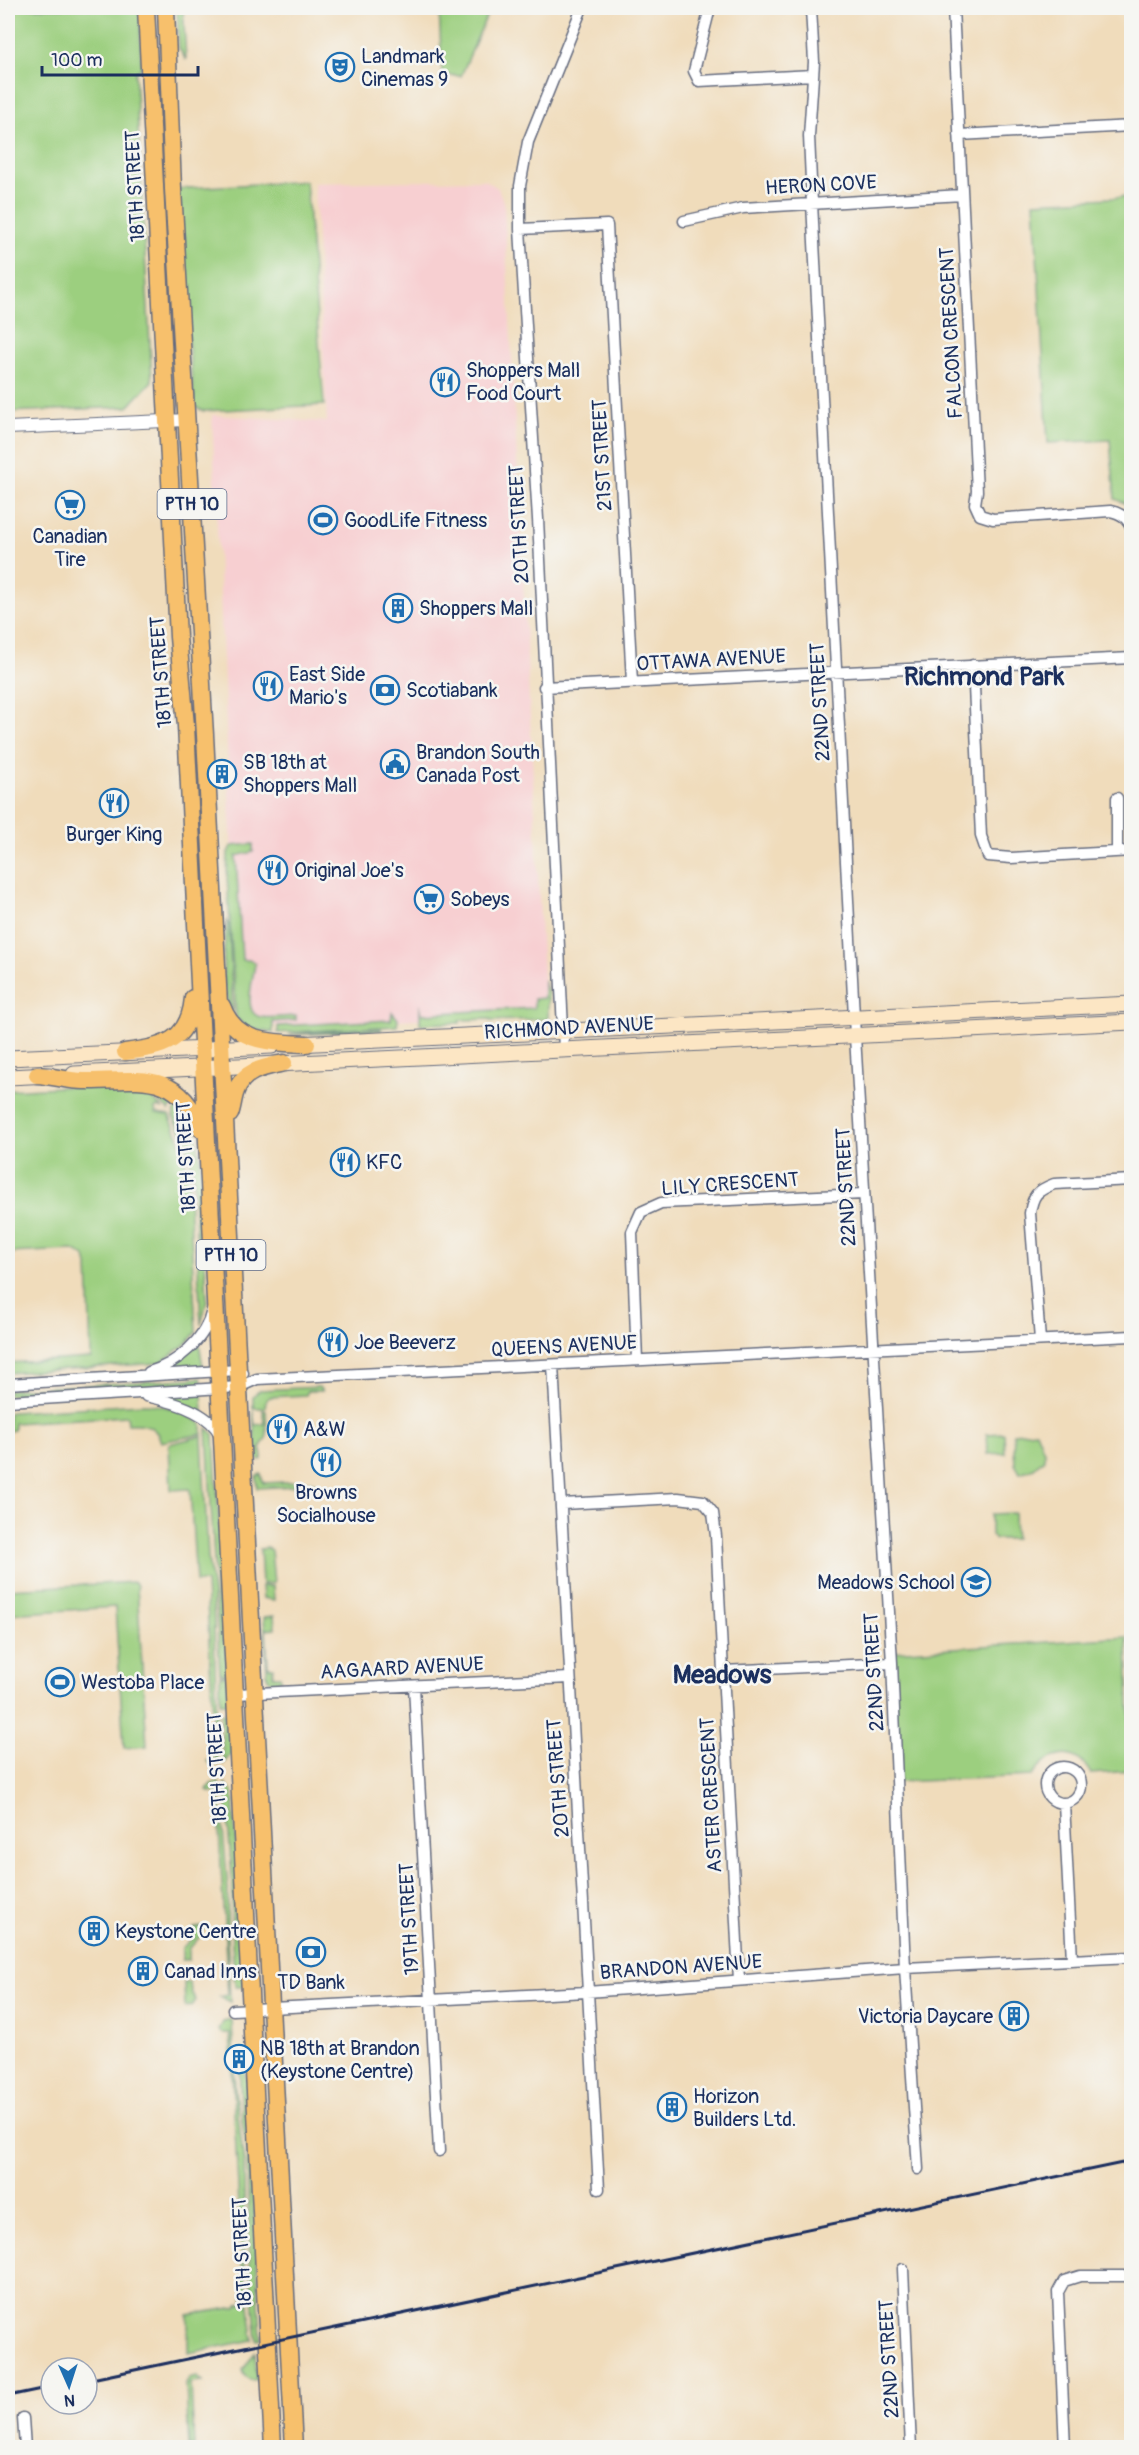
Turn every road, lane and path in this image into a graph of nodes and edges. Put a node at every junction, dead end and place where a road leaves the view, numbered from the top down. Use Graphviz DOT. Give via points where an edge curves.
graph roads {
  1 [pos="146,8"];
  2 [pos="166,8"];
  3 [pos="582,8"];
  4 [pos="710,8"];
  5 [pos="811,8"];
  6 [pos="953,8"];
  7 [pos="813,75"];
  8 [pos="1131,126"];
  9 [pos="959,135"];
  10 [pos="962,195"];
  11 [pos="812,203"];
  12 [pos="684,221"];
  13 [pos="520,229"];
  14 [pos="168,420"];
  15 [pos="187,420"];
  16 [pos="8,428"];
  17 [pos="1131,528"];
  18 [pos="1131,658"];
  19 [pos="973,665"];
  20 [pos="836,672"];
  21 [pos="632,682"];
  22 [pos="544,687"];
  23 [pos="1117,798"];
  24 [pos="1118,851"];
  25 [pos="1131,851"];
  26 [pos="197,958"];
  27 [pos="218,990"];
  28 [pos="1131,1004"];
  29 [pos="854,1019"];
  30 [pos="1131,1022"];
  31 [pos="563,1032"];
  32 [pos="855,1036"];
  33 [pos="307,1044"];
  34 [pos="221,1048"];
  35 [pos="201,1049"];
  36 [pos="564,1049"];
  37 [pos="125,1052"];
  38 [pos="8,1058"];
  39 [pos="284,1063"];
  40 [pos="222,1066"];
  41 [pos="202,1067"];
  42 [pos="38,1076"];
  43 [pos="8,1077"];
  44 [pos="225,1139"];
  45 [pos="207,1155"];
  46 [pos="1131,1180"];
  47 [pos="864,1194"];
  48 [pos="214,1285"];
  49 [pos="1131,1336"];
  50 [pos="1040,1340"];
  51 [pos="872,1348"];
  52 [pos="637,1360"];
  53 [pos="553,1365"];
  54 [pos="128,1377"];
  55 [pos="238,1378"];
  56 [pos="219,1380"];
  57 [pos="8,1384"];
  58 [pos="131,1393"];
  59 [pos="8,1401"];
  60 [pos="222,1449"];
  61 [pos="562,1504"];
  62 [pos="892,1663"];
  63 [pos="723,1671"];
  64 [pos="570,1678"];
  65 [pos="414,1686"];
  66 [pos="254,1693"];
  67 [pos="235,1694"];
  68 [pos="1064,1803"];
  69 [pos="1131,1957"];
  70 [pos="1072,1960"];
  71 [pos="904,1968"];
  72 [pos="739,1980"];
  73 [pos="587,1992"];
  74 [pos="430,2000"];
  75 [pos="270,2007"];
  76 [pos="251,2009"];
  77 [pos="233,2010"];
  78 [pos="439,2151"];
  79 [pos="918,2169"];
  80 [pos="599,2188"];
  81 [pos="903,2269"];
  82 [pos="1131,2276"];
  83 [pos="23,2418"];
  84 [pos="25,2448"];
  85 [pos="273,2448"];
  86 [pos="294,2448"];
  87 [pos="911,2448"];
  88 [pos="1065,2448"];
  1 -- 14 [label="main road, 18TH STREET / PTH 10"];
  2 -- 15 [label="main road, 18TH STREET / PTH 10"];
  3 -- 13 [label="street, 20TH STREET" via="528,142 520,186"];
  4 -- 7 [label="street" via="694,71 699,81"];
  5 -- 7 [label="street, 22ND STREET"];
  6 -- 9 [label="street, FALCON CRESCENT"];
  7 -- 11 [label="street, 22ND STREET" via="809,136"];
  8 -- 9 [label="street"];
  9 -- 10 [label="street, FALCON CRESCENT"];
  10 -- 11 [label="street, HERON COVE"];
  10 -- 17 [label="street, FALCON CRESCENT" via="975,504 980,515 993,519 1110,511 1125,517"];
  11 -- 12 [label="street, HERON COVE" via="743,207"];
  11 -- 20 [label="street, 22ND STREET"];
  13 -- 21 [label="street, 21ST STREET" via="607,225"];
  13 -- 22 [label="street, 20TH STREET"];
  14 -- 15 [label="street"];
  14 -- 16 [label="street"];
  14 -- 26 [label="main road, 18TH STREET / PTH 10"];
  15 -- 27 [label="main road, 18TH STREET / PTH 10"];
  18 -- 19 [label="street, OTTAWA AVENUE"];
  19 -- 20 [label="street, OTTAWA AVENUE"];
  19 -- 24 [label="street" via="981,836 988,856"];
  20 -- 21 [label="street, OTTAWA AVENUE"];
  20 -- 29 [label="street, 22ND STREET"];
  21 -- 22 [label="street, OTTAWA AVENUE"];
  22 -- 31 [label="street, 20TH STREET"];
  23 -- 24 [label="street"];
  24 -- 25 [label="street"];
  26 -- 35 [label="main road, 18TH STREET / PTH 10"];
  26 -- 37 [label="main road" via="191,1011 183,1030 165,1044"];
  27 -- 33 [label="main road" via="226,1017 239,1032 264,1040"];
  27 -- 34 [label="main road, 18TH STREET / PTH 10"];
  28 -- 29 [label="main road, RICHMOND AVENUE"];
  29 -- 31 [label="main road, RICHMOND AVENUE"];
  29 -- 32 [label="street, 22ND STREET"];
  30 -- 32 [label="main road, RICHMOND AVENUE"];
  31 -- 33 [label="main road, RICHMOND AVENUE"];
  31 -- 36 [label="street, 20TH STREET"];
  32 -- 36 [label="main road, RICHMOND AVENUE"];
  32 -- 47 [label="street, 22ND STREET"];
  33 -- 34 [label="main road, RICHMOND AVENUE"];
  34 -- 35 [label="main road, RICHMOND AVENUE"];
  34 -- 40 [label="main road, 18TH STREET / PTH 10"];
  35 -- 37 [label="main road, RICHMOND AVENUE"];
  35 -- 41 [label="main road, 18TH STREET / PTH 10"];
  36 -- 39 [label="main road, RICHMOND AVENUE"];
  37 -- 38 [label="main road, RICHMOND AVENUE"];
  39 -- 40 [label="main road, RICHMOND AVENUE"];
  39 -- 44 [label="main road" via="252,1072 241,1082 235,1092"];
  40 -- 41 [label="main road, RICHMOND AVENUE"];
  40 -- 44 [label="main road, 18TH STREET / PTH 10"];
  41 -- 42 [label="main road, RICHMOND AVENUE"];
  41 -- 45 [label="main road, 18TH STREET / PTH 10"];
  42 -- 43 [label="main road, RICHMOND AVENUE"];
  42 -- 45 [label="main road" via="77,1081 147,1080 167,1085 192,1109"];
  44 -- 55 [label="main road, 18TH STREET / PTH 10"];
  45 -- 48 [label="main road, 18TH STREET / PTH 10"];
  46 -- 50 [label="street" via="1054,1184 1033,1198 1030,1214"];
  47 -- 51 [label="street, 22ND STREET"];
  47 -- 52 [label="street, LILY CRESCENT" via="661,1203 641,1212 632,1232"];
  48 -- 54 [label="street" via="211,1315 194,1342 167,1365"];
  48 -- 56 [label="main road, 18TH STREET / PTH 10"];
  49 -- 50 [label="street, QUEENS AVENUE"];
  50 -- 51 [label="street, QUEENS AVENUE"];
  51 -- 52 [label="street, QUEENS AVENUE"];
  51 -- 62 [label="street, 22ND STREET"];
  52 -- 53 [label="street, QUEENS AVENUE"];
  53 -- 55 [label="street, QUEENS AVENUE"];
  53 -- 61 [label="street, 20TH STREET"];
  54 -- 56 [label="street"];
  54 -- 57 [label="street"];
  55 -- 56 [label="street"];
  55 -- 56 [label="street"];
  55 -- 66 [label="main road, 18TH STREET / PTH 10"];
  56 -- 58 [label="street"];
  56 -- 60 [label="main road, 18TH STREET / PTH 10"];
  58 -- 59 [label="street"];
  58 -- 60 [label="street" via="172,1402 200,1416 218,1430"];
  60 -- 67 [label="main road, 18TH STREET / PTH 10"];
  61 -- 63 [label="street, ASTER CRESCENT" via="678,1498 703,1501 713,1513 716,1536"];
  61 -- 64 [label="street, 20TH STREET"];
  62 -- 63 [label="street"];
  62 -- 71 [label="street, 22ND STREET"];
  63 -- 72 [label="street, ASTER CRESCENT"];
  64 -- 65 [label="street, AAGAARD AVENUE"];
  64 -- 73 [label="street, 20TH STREET"];
  65 -- 66 [label="street, AAGAARD AVENUE"];
  65 -- 74 [label="street, 19TH STREET"];
  66 -- 67 [label="street, AAGAARD AVENUE"];
  66 -- 75 [label="main road, 18TH STREET / PTH 10"];
  67 -- 76 [label="main road, 18TH STREET / PTH 10"];
  68 -- 70 [label="street"];
  69 -- 70 [label="street, BRANDON AVENUE"];
  70 -- 71 [label="street, BRANDON AVENUE"];
  71 -- 72 [label="street, BRANDON AVENUE"];
  71 -- 79 [label="street, 22ND STREET"];
  72 -- 73 [label="street, BRANDON AVENUE"];
  73 -- 74 [label="street, BRANDON AVENUE"];
  73 -- 80 [label="street, 20TH STREET"];
  74 -- 75 [label="street, BRANDON AVENUE"];
  74 -- 78 [label="street, 19TH STREET"];
  75 -- 76 [label="street, BRANDON AVENUE"];
  75 -- 86 [label="main road, 18TH STREET / PTH 10"];
  76 -- 77 [label="street, BRANDON AVENUE"];
  76 -- 85 [label="main road, 18TH STREET / PTH 10"];
  81 -- 87 [label="street, 22ND STREET"];
  82 -- 88 [label="street" via="1080,2276 1064,2281 1058,2292"];
  83 -- 84 [label="street"];
}
